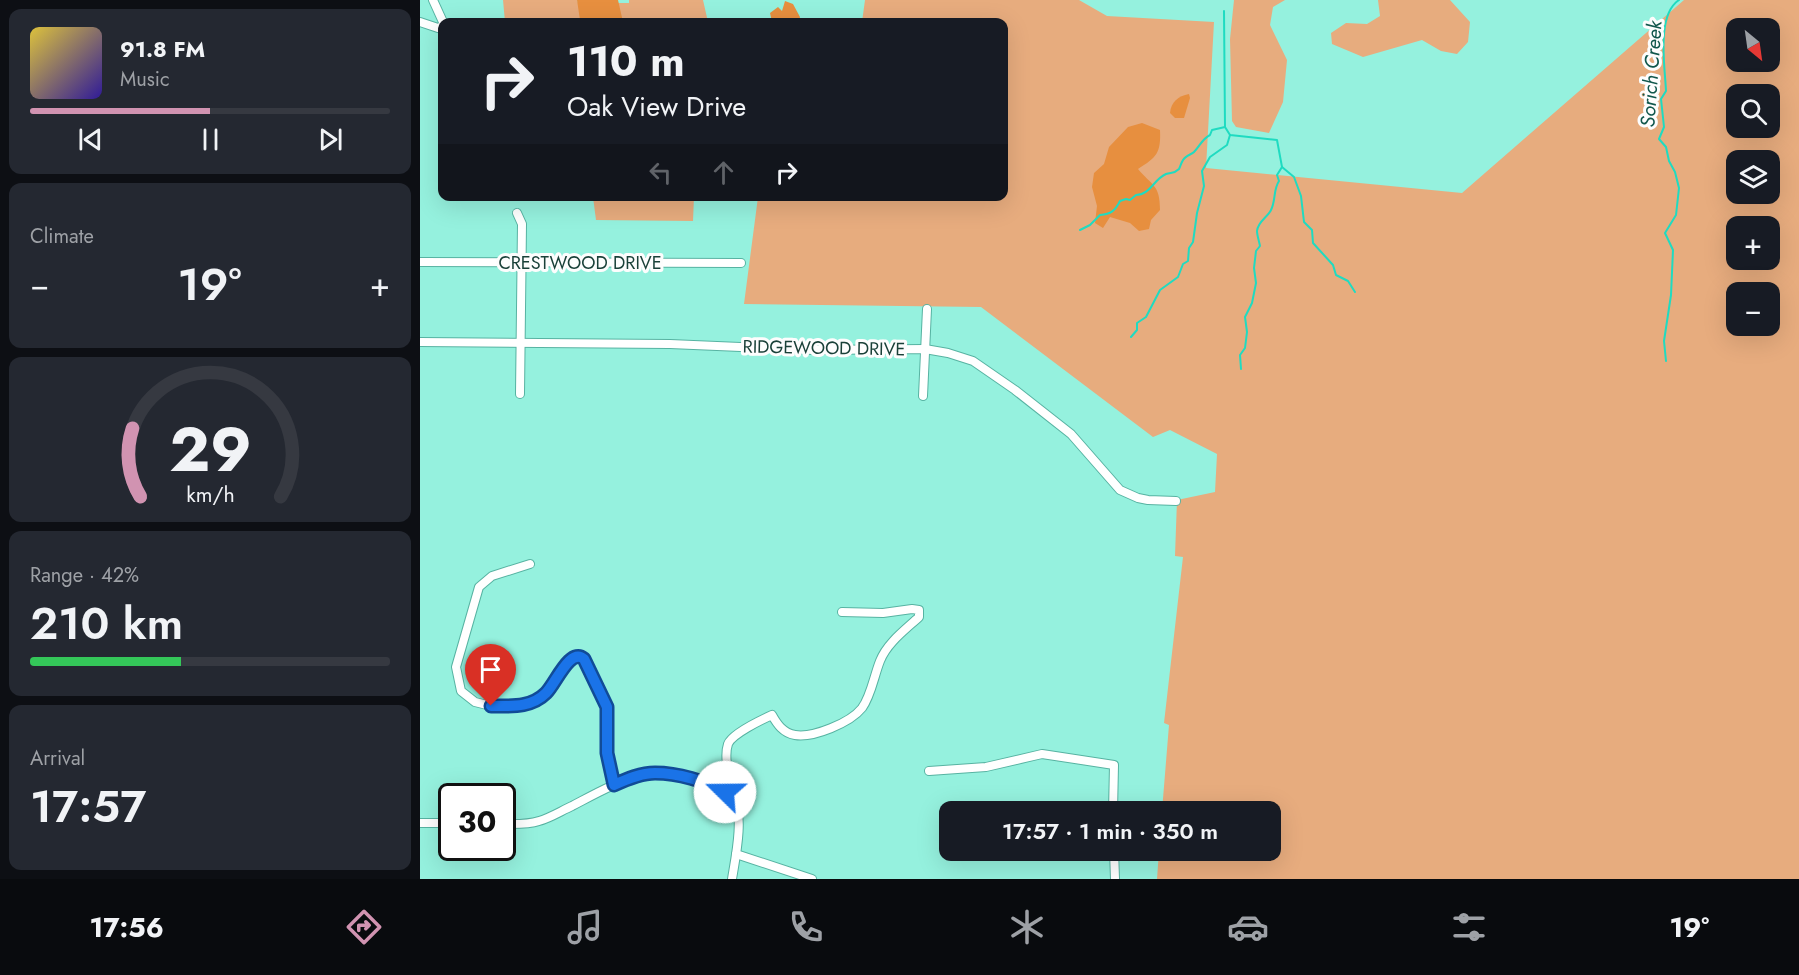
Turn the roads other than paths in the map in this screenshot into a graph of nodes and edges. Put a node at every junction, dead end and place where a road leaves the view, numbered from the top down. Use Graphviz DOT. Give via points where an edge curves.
graph roads {
  1 [pos="433,0"];
  2 [pos="441,18"];
  3 [pos="420,21"];
  4 [pos="438,28"];
  5 [pos="517,213"];
  6 [pos="420,262"];
  7 [pos="522,262"];
  8 [pos="741,263"];
  9 [pos="927,309"];
  10 [pos="420,342"];
  11 [pos="522,342"];
  12 [pos="925,349"];
  13 [pos="520,394"];
  14 [pos="923,396"];
  15 [pos="1176,501"];
  16 [pos="530,564"];
  17 [pos="842,612"];
  18 [pos="929,771"];
  19 [pos="614,785"];
  20 [pos="733,797"];
  21 [pos="1113,801"];
  22 [pos="420,823"];
  23 [pos="438,823"];
  24 [pos="516,823"];
  25 [pos="736,854"];
  26 [pos="1114,861"];
  27 [pos="732,879"];
  28 [pos="812,879"];
  29 [pos="1115,879"];
  1 -- 2 [label="street"];
  3 -- 4 [label="street"];
  5 -- 7 [label="street" via="522,224"];
  6 -- 7 [label="street, CRESTWOOD DRIVE"];
  7 -- 8 [label="street, CRESTWOOD DRIVE"];
  7 -- 11 [label="street"];
  9 -- 12 [label="street"];
  10 -- 11 [label="street, RIDGEWOOD DRIVE"];
  11 -- 12 [label="street, RIDGEWOOD DRIVE"];
  11 -- 13 [label="street"];
  12 -- 14 [label="street"];
  12 -- 15 [label="street, RIDGEWOOD DRIVE" via="973,361 1015,390 1071,434 1120,490 1148,500"];
  16 -- 19 [label="street" via="492,576 479,586 456,667 462,691 475,702 491,706 527,705 553,686 569,659 580,656 607,707 607,753"];
  17 -- 20 [label="street" via="912,609 921,613 881,659 859,712 833,728 794,735 777,726 772,715 732,738 727,756"];
  18 -- 21 [label="street" via="986,767 1042,754 1114,765"];
  19 -- 20 [label="street" via="655,773 696,780"];
  19 -- 24 [label="street" via="539,822"];
  20 -- 25 [label="street" via="738,809"];
  22 -- 23 [label="street"];
  25 -- 27 [label="street"];
  25 -- 28 [label="street"];
  26 -- 29 [label="street"];
}
